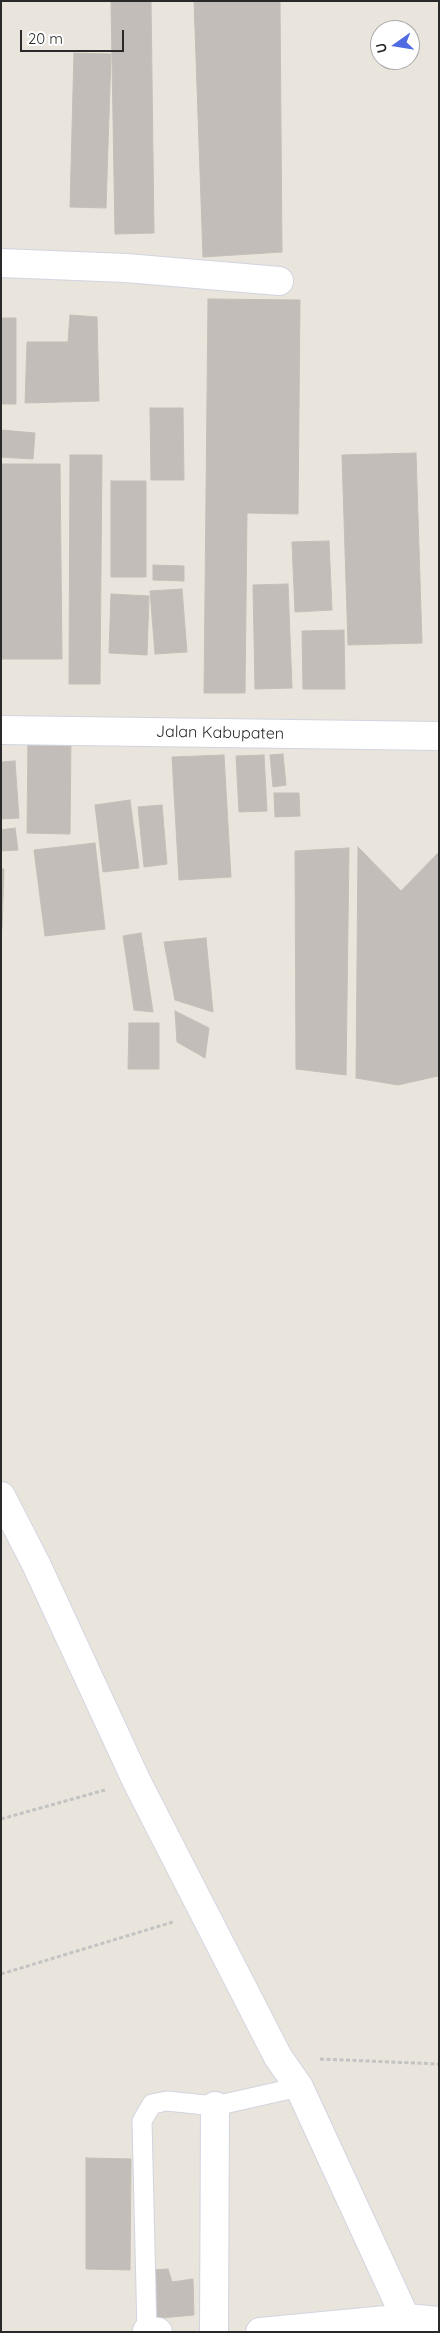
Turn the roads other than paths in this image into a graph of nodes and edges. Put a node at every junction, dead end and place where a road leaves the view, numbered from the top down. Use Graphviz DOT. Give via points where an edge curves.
graph roads {
  1 [pos="1,263"];
  2 [pos="279,281"];
  3 [pos="1,730"];
  4 [pos="439,736"];
  5 [pos="1,1496"];
  6 [pos="299,2087"];
  7 [pos="216,2106"];
  8 [pos="439,2321"];
  9 [pos="409,2325"];
  10 [pos="150,2331"];
  11 [pos="214,2332"];
  12 [pos="260,2332"];
  1 -- 2 [label="street" via="126,268"];
  3 -- 4 [label="street, Jalan Kabupaten"];
  5 -- 6 [label="street" via="40,1572 137,1782 278,2057"];
  6 -- 7 [label="lane"];
  6 -- 9 [label="street"];
  7 -- 10 [label="lane" via="167,2101 152,2104 142,2121"];
  7 -- 11 [label="street"];
  8 -- 9 [label="street"];
  9 -- 12 [label="street"];
}
